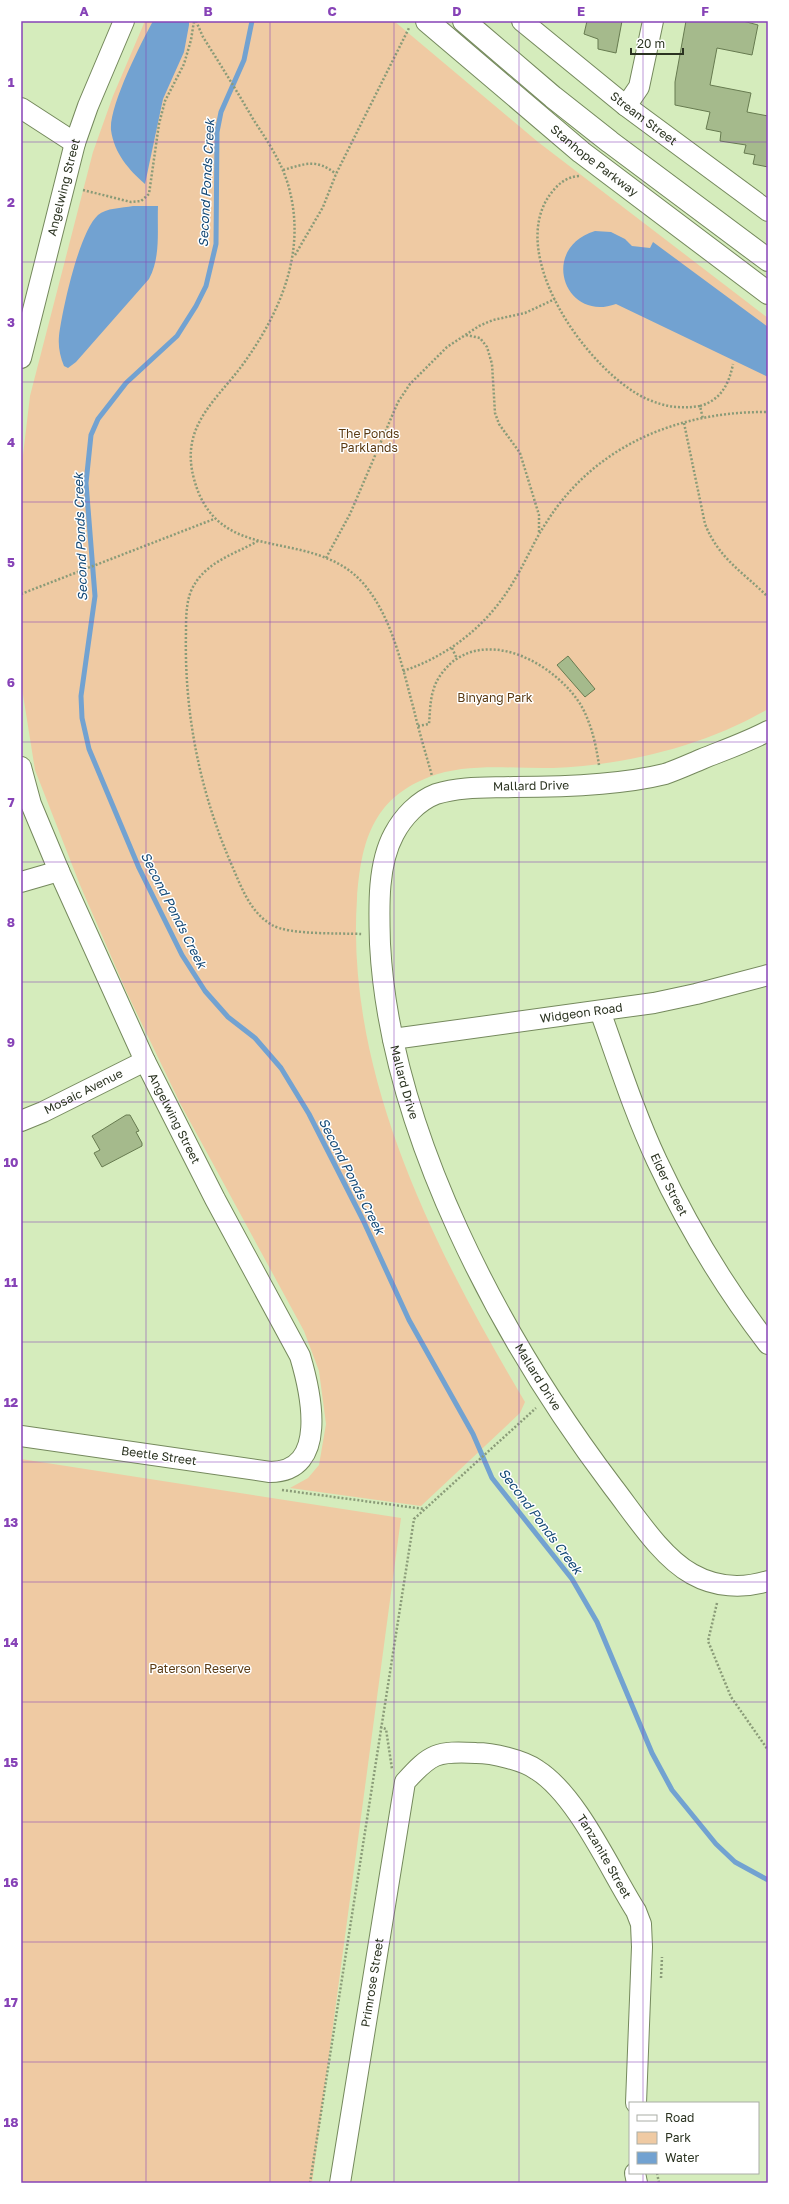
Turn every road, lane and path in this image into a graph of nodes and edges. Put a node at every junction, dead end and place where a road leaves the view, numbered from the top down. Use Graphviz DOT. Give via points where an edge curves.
graph roads {
  1 [pos="124,21"];
  2 [pos="195,21"];
  3 [pos="464,21"];
  4 [pos="522,21"];
  5 [pos="653,21"];
  6 [pos="418,23"];
  7 [pos="626,106"];
  8 [pos="21,108"];
  9 [pos="76,143"];
  10 [pos="283,170"];
  11 [pos="336,174"];
  12 [pos="584,175"];
  13 [pos="65,185"];
  14 [pos="768,211"];
  15 [pos="293,258"];
  16 [pos="768,260"];
  17 [pos="768,293"];
  18 [pos="555,299"];
  19 [pos="465,335"];
  20 [pos="21,358"];
  21 [pos="733,364"];
  22 [pos="700,406"];
  23 [pos="768,412"];
  24 [pos="704,419"];
  25 [pos="684,423"];
  26 [pos="214,519"];
  27 [pos="539,536"];
  28 [pos="258,541"];
  29 [pos="326,558"];
  30 [pos="21,594"];
  31 [pos="768,597"];
  32 [pos="452,648"];
  33 [pos="457,659"];
  34 [pos="403,671"];
  35 [pos="418,726"];
  36 [pos="768,731"];
  37 [pos="21,767"];
  38 [pos="600,784"];
  39 [pos="438,794"];
  40 [pos="59,871"];
  41 [pos="21,882"];
  42 [pos="362,934"];
  43 [pos="768,975"];
  44 [pos="600,1011"];
  45 [pos="393,1039"];
  46 [pos="145,1062"];
  47 [pos="21,1120"];
  48 [pos="768,1344"];
  49 [pos="525,1416"];
  50 [pos="21,1436"];
  51 [pos="296,1466"];
  52 [pos="274,1488"];
  53 [pos="425,1509"];
  54 [pos="768,1581"];
  55 [pos="718,1600"];
  56 [pos="380,1727"];
  57 [pos="768,1750"];
  58 [pos="397,1776"];
  59 [pos="662,1950"];
  60 [pos="661,1985"];
  61 [pos="636,2102"];
  62 [pos="310,2183"];
  63 [pos="340,2183"];
  1 -- 9 [label="street, Angelwing Street" via="88,106"];
  2 -- 10 [label="path"];
  2 -- 13 [label="path" via="184,64 165,101 159,124 149,194 141,201 131,202"];
  3 -- 16 [label="main road, Stanhope Parkway" via="610,142"];
  4 -- 7 [label="street, Stream Street"];
  5 -- 7 [label="street" via="639,87"];
  6 -- 11 [label="path"];
  6 -- 17 [label="main road, Stanhope Parkway" via="581,152"];
  7 -- 14 [label="street, Stream Street"];
  8 -- 9 [label="street"];
  9 -- 13 [label="street, Angelwing Street"];
  10 -- 11 [label="path" via="317,163"];
  10 -- 15 [label="path" via="294,219"];
  11 -- 15 [label="path" via="323,207"];
  12 -- 18 [label="path" via="569,178 555,188 548,197 540,217 538,240 542,262"];
  13 -- 20 [label="street, Angelwing Street"];
  15 -- 26 [label="path" via="284,288 262,334 245,361 199,420 192,438 190,458 194,481 202,501"];
  18 -- 19 [label="path" via="525,313 493,320"];
  18 -- 22 [label="path" via="562,315 586,349 623,384 646,399 667,406"];
  19 -- 27 [label="path" via="480,338 487,347 492,364 495,414 498,424 520,453 539,515"];
  19 -- 29 [label="path" via="425,367 398,402 350,514"];
  21 -- 22 [label="path" via="721,394 714,401"];
  22 -- 24 [label="path"];
  23 -- 24 [label="path"];
  24 -- 25 [label="path"];
  25 -- 27 [label="path" via="644,437 597,464 585,474 559,505"];
  25 -- 31 [label="path" via="709,535 727,560"];
  26 -- 28 [label="path" via="230,531"];
  26 -- 30 [label="path"];
  27 -- 32 [label="path" via="498,604 475,630"];
  28 -- 29 [label="path" via="295,548"];
  28 -- 42 [label="path" via="220,559 210,567 195,583 188,601 188,702 202,778 228,855 258,915 273,926 295,930"];
  29 -- 34 [label="path" via="352,573 371,595 392,634"];
  32 -- 33 [label="path"];
  32 -- 34 [label="path" via="422,665"];
  33 -- 35 [label="path" via="445,669 434,688 429,724"];
  33 -- 38 [label="path" via="475,651 501,650 529,660 554,676 577,700 591,729 597,752"];
  34 -- 35 [label="path"];
  35 -- 39 [label="path"];
  36 -- 38 [label="street, Mallard Drive" via="665,774"];
  37 -- 40 [label="street, Angelwing Street" via="31,804"];
  38 -- 39 [label="street, Mallard Drive" via="513,788 478,786"];
  39 -- 45 [label="street, Mallard Drive" via="425,799 402,820 387,850 383,869 380,928 382,972"];
  40 -- 41 [label="street"];
  40 -- 46 [label="street, Angelwing Street"];
  43 -- 44 [label="street, Widgeon Road" via="696,994"];
  44 -- 45 [label="street, Widgeon Road"];
  44 -- 48 [label="street, Eider Street" via="639,1118 660,1167 702,1246"];
  45 -- 54 [label="street, Mallard Drive" via="423,1140 461,1233 504,1321 577,1438 630,1510 679,1566 704,1580 720,1584 750,1585"];
  46 -- 47 [label="street, Mosaic Avenue" via="43,1112"];
  46 -- 51 [label="street, Angelwing Street" via="300,1356 309,1390 311,1424 306,1454"];
  49 -- 53 [label="path"];
  50 -- 51 [label="street, Beetle Street" via="270,1472 282,1472"];
  52 -- 53 [label="path"];
  53 -- 56 [label="path" via="414,1519"];
  55 -- 57 [label="path" via="708,1641 731,1697"];
  56 -- 58 [label="path" via="386,1729"];
  56 -- 62 [label="path"];
  58 -- 61 [label="street, Tanzanite Street" via="443,1753 489,1753 536,1769 556,1785 636,1911 641,1924 641,1999"];
  58 -- 63 [label="street, Primrose Street"];
  59 -- 60 [label="path"];
}
